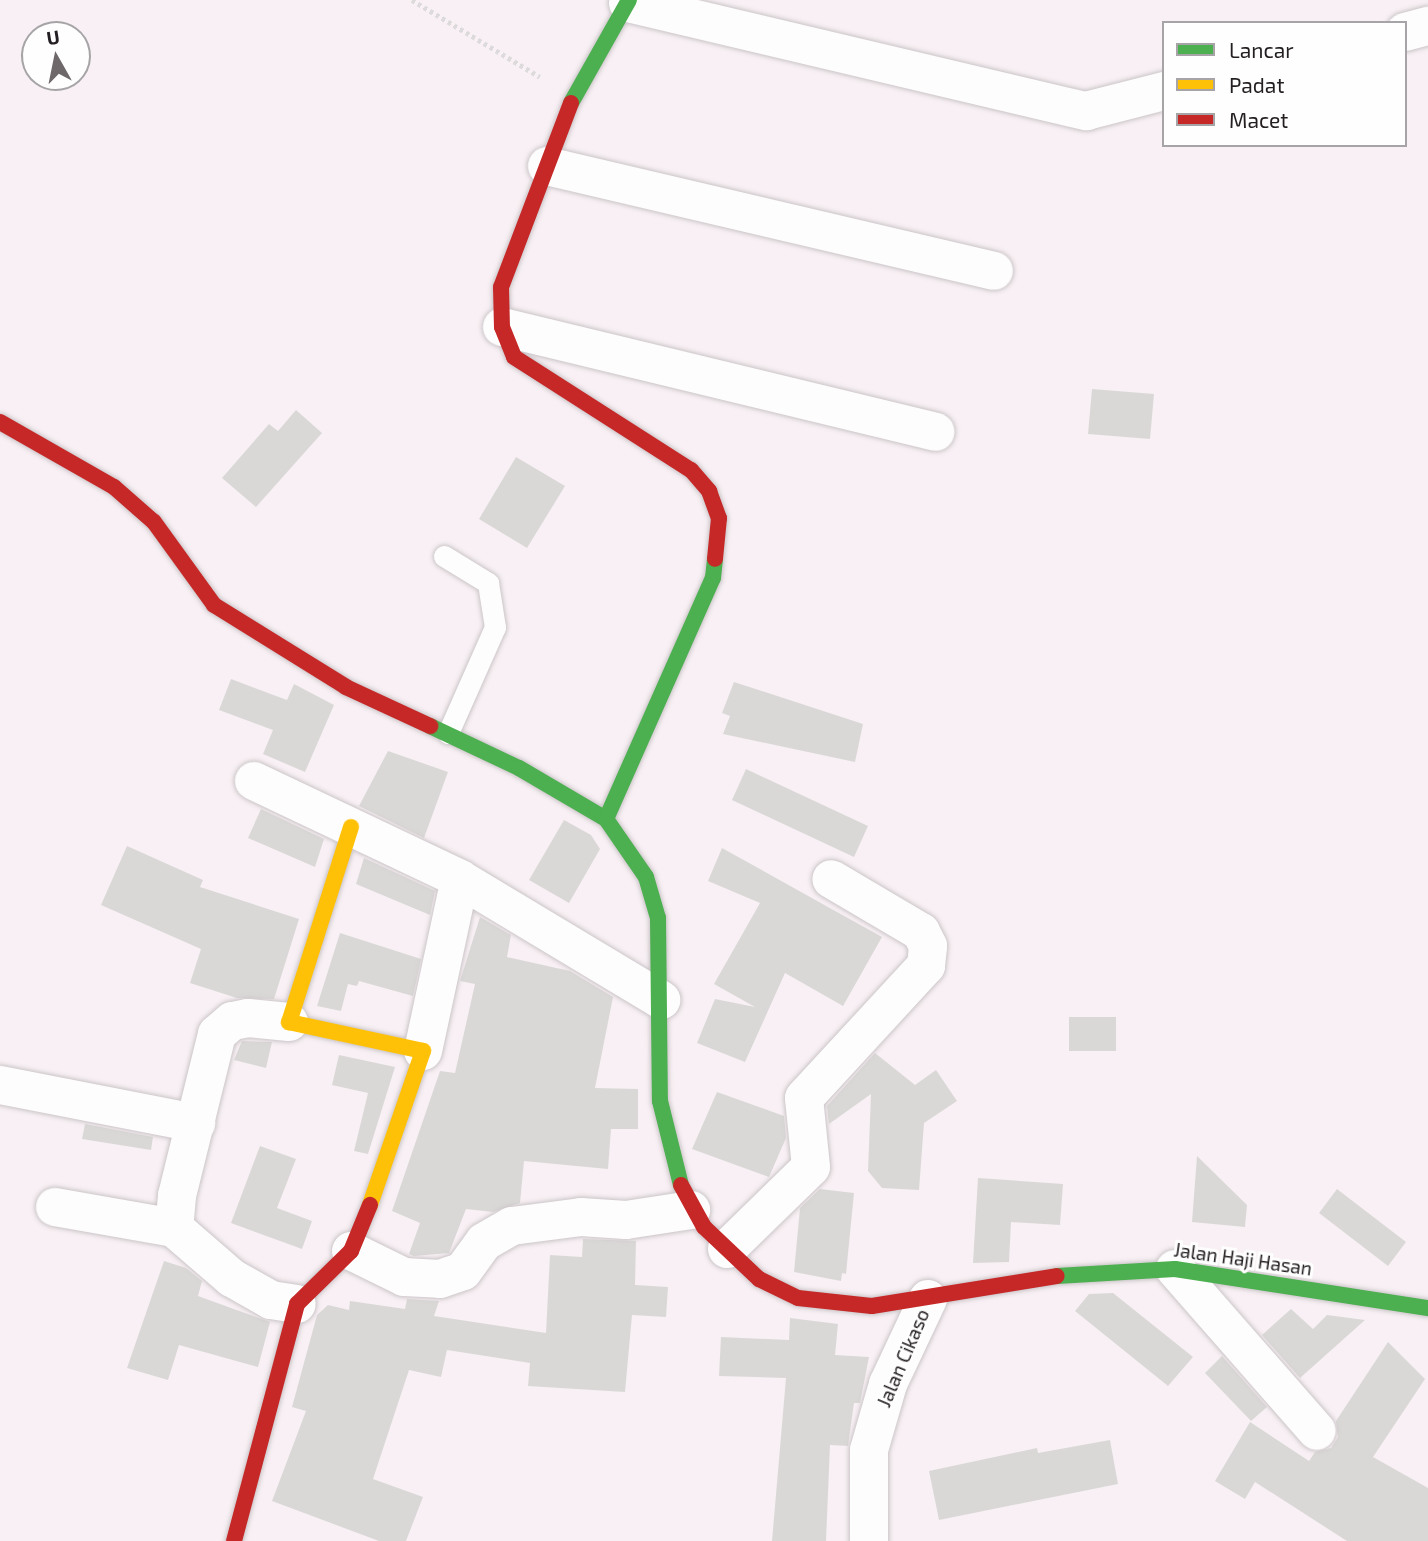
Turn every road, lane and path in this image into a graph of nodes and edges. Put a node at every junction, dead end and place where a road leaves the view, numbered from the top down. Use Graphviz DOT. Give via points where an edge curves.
graph roads {
  1 [pos="412,0"];
  2 [pos="629,1"];
  3 [pos="1428,26"];
  4 [pos="1407,31"];
  5 [pos="1162,92"];
  6 [pos="573,97"];
  7 [pos="547,166"];
  8 [pos="994,271"];
  9 [pos="502,327"];
  10 [pos="0,422"];
  11 [pos="935,432"];
  12 [pos="444,556"];
  13 [pos="448,733"];
  14 [pos="254,782"];
  15 [pos="606,819"];
  16 [pos="351,827"];
  17 [pos="831,879"];
  18 [pos="460,880"];
  19 [pos="661,1000"];
  20 [pos="289,1022"];
  21 [pos="423,1051"];
  22 [pos="0,1085"];
  23 [pos="196,1123"];
  24 [pos="55,1207"];
  25 [pos="691,1210"];
  26 [pos="174,1228"];
  27 [pos="727,1249"];
  28 [pos="351,1251"];
  29 [pos="1175,1269"];
  30 [pos="928,1299"];
  31 [pos="297,1304"];
  32 [pos="1428,1308"];
  33 [pos="1317,1431"];
  34 [pos="234,1541"];
  35 [pos="869,1541"];
  1 -- 6 [label="path"];
  2 -- 5 [label="street" via="1086,111"];
  2 -- 6 [label="street"];
  3 -- 4 [label="street"];
  6 -- 7 [label="street"];
  7 -- 8 [label="street"];
  7 -- 9 [label="street" via="501,288"];
  9 -- 11 [label="street"];
  9 -- 15 [label="street" via="514,358 691,470 709,491 719,518 713,578"];
  10 -- 13 [label="street" via="114,487 154,522 214,605 346,687"];
  12 -- 13 [label="lane" via="488,583 495,627"];
  13 -- 15 [label="street" via="569,794"];
  14 -- 16 [label="street"];
  15 -- 19 [label="street" via="646,877 658,918"];
  16 -- 18 [label="street"];
  16 -- 20 [label="street"];
  17 -- 27 [label="street" via="921,932 928,946 926,966 804,1098 811,1167"];
  18 -- 19 [label="street"];
  18 -- 21 [label="street"];
  19 -- 25 [label="street" via="660,1101 667,1143"];
  20 -- 21 [label="street"];
  20 -- 23 [label="street" via="248,1018 232,1021 218,1034"];
  21 -- 28 [label="street" via="389,1161"];
  22 -- 23 [label="street"];
  23 -- 26 [label="street" via="177,1196"];
  24 -- 26 [label="street"];
  25 -- 27 [label="street, Jalan Haji Hasan"];
  25 -- 28 [label="street" via="626,1220 581,1217 512,1226 484,1242 463,1272 440,1279 404,1277"];
  26 -- 31 [label="street" via="232,1278 271,1300"];
  27 -- 30 [label="street, Jalan Haji Hasan" via="759,1279 798,1297 872,1306"];
  28 -- 31 [label="street"];
  29 -- 30 [label="street, Jalan Haji Hasan" via="1084,1272"];
  29 -- 32 [label="street, Jalan Haji Hasan"];
  29 -- 33 [label="street"];
  30 -- 35 [label="street, Jalan Cikaso" via="888,1384 869,1450"];
  31 -- 34 [label="street"];
}
